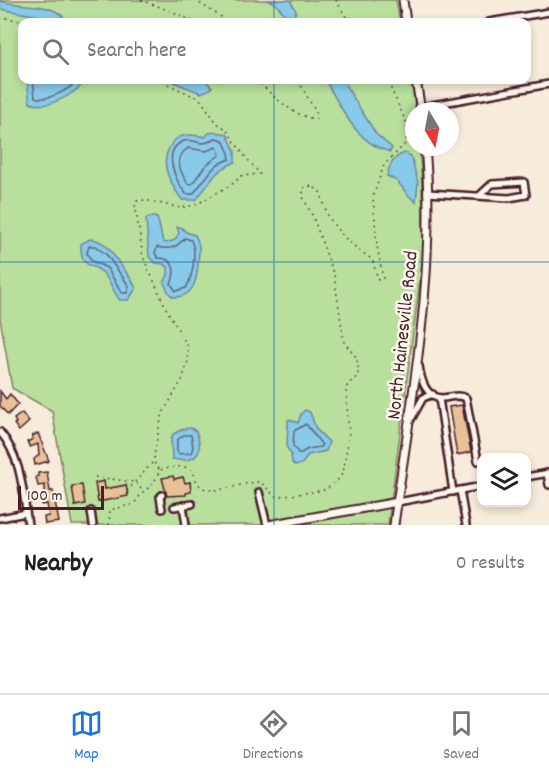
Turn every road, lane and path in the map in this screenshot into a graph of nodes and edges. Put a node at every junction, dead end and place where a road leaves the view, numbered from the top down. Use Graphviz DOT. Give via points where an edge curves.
graph roads {
  1 [pos="141,0"];
  2 [pos="195,0"];
  3 [pos="336,0"];
  4 [pos="402,0"];
  5 [pos="549,12"];
  6 [pos="0,16"];
  7 [pos="185,18"];
  8 [pos="223,18"];
  9 [pos="347,18"];
  10 [pos="405,18"];
  11 [pos="513,18"];
  12 [pos="18,20"];
  13 [pos="168,84"];
  14 [pos="261,84"];
  15 [pos="300,84"];
  16 [pos="389,84"];
  17 [pos="417,84"];
  18 [pos="549,84"];
  19 [pos="420,102"];
  20 [pos="457,102"];
  21 [pos="425,156"];
  22 [pos="427,193"];
  23 [pos="479,196"];
  24 [pos="418,355"];
  25 [pos="433,394"];
  26 [pos="439,398"];
  27 [pos="408,423"];
  28 [pos="0,432"];
  29 [pos="477,456"];
  30 [pos="154,460"];
  31 [pos="160,470"];
  32 [pos="548,473"];
  33 [pos="531,476"];
  34 [pos="95,477"];
  35 [pos="135,482"];
  36 [pos="549,485"];
  37 [pos="477,487"];
  38 [pos="460,490"];
  39 [pos="127,491"];
  40 [pos="144,492"];
  41 [pos="259,492"];
  42 [pos="453,492"];
  43 [pos="162,495"];
  44 [pos="398,502"];
  45 [pos="192,504"];
  46 [pos="183,506"];
  47 [pos="174,507"];
  48 [pos="162,509"];
  49 [pos="91,511"];
  50 [pos="26,513"];
  51 [pos="0,518"];
  52 [pos="28,525"];
  53 [pos="93,525"];
  54 [pos="109,525"];
  55 [pos="186,525"];
  56 [pos="267,525"];
  57 [pos="394,525"];
  58 [pos="466,525"];
  1 -- 7 [label="path"];
  2 -- 8 [label="path"];
  3 -- 9 [label="path"];
  4 -- 10 [label="main road"];
  5 -- 11 [label="street"];
  6 -- 12 [label="path"];
  13 -- 30 [label="path" via="200,99 260,174 242,176 190,206 181,208 145,200 135,204 143,257 188,347 182,380 163,413"];
  14 -- 15 [label="path" via="291,110 316,118"];
  16 -- 31 [label="path" via="407,124 407,134 405,144 384,165 373,197 383,278 378,280 373,262 333,224 320,192 312,186 303,192 334,275 344,342 358,364 358,376 346,389 349,427 343,473 325,490 278,497 259,482 210,489 201,485 185,466"];
  17 -- 19 [label="main road"];
  18 -- 20 [label="street"];
  21 -- 22 [label="main road, North Hainesville Road"];
  22 -- 23 [label="street"];
  22 -- 24 [label="main road, North Hainesville Road" via="427,264"];
  23 -- 23 [label="street" via="524,196 524,182 492,184"];
  24 -- 25 [label="street" via="422,385"];
  24 -- 27 [label="main road, North Hainesville Road"];
  25 -- 26 [label="street"];
  25 -- 27 [label="street" via="421,400"];
  26 -- 29 [label="street" via="466,398"];
  26 -- 42 [label="street"];
  27 -- 44 [label="main road, North Hainesville Road"];
  28 -- 50 [label="street" via="18,465"];
  30 -- 31 [label="path"];
  30 -- 35 [label="path"];
  31 -- 40 [label="path"];
  32 -- 33 [label="street"];
  32 -- 36 [label="street"];
  34 -- 35 [label="path"];
  35 -- 39 [label="path"];
  35 -- 40 [label="path"];
  37 -- 38 [label="street"];
  38 -- 42 [label="street"];
  38 -- 58 [label="street"];
  40 -- 54 [label="path" via="134,504 110,510"];
  41 -- 56 [label="street"];
  42 -- 44 [label="street"];
  43 -- 48 [label="street"];
  44 -- 56 [label="main road"];
  44 -- 57 [label="main road, North Hainesville Road"];
  45 -- 46 [label="street"];
  46 -- 47 [label="street"];
  46 -- 55 [label="street"];
  49 -- 53 [label="street"];
  50 -- 51 [label="street"];
  50 -- 52 [label="street"];
}
